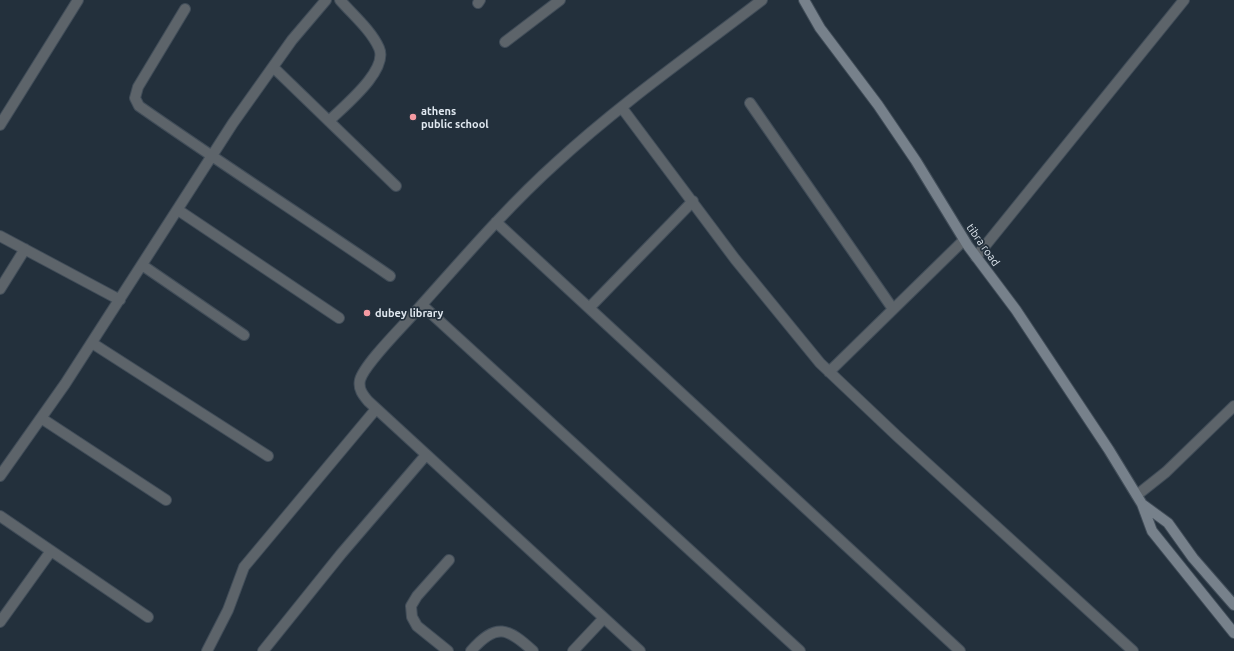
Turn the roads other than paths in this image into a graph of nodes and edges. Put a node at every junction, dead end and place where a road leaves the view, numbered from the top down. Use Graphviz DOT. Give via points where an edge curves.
graph roads {
  1 [pos="78,0"];
  2 [pos="326,0"];
  3 [pos="340,0"];
  4 [pos="560,0"];
  5 [pos="762,0"];
  6 [pos="804,0"];
  7 [pos="1184,0"];
  8 [pos="186,9"];
  9 [pos="505,42"];
  10 [pos="273,67"];
  11 [pos="750,103"];
  12 [pos="622,108"];
  13 [pos="330,120"];
  14 [pos="0,125"];
  15 [pos="212,157"];
  16 [pos="396,186"];
  17 [pos="693,201"];
  18 [pos="178,210"];
  19 [pos="496,222"];
  20 [pos="0,236"];
  21 [pos="964,240"];
  22 [pos="25,249"];
  23 [pos="976,257"];
  24 [pos="142,266"];
  25 [pos="390,276"];
  26 [pos="0,289"];
  27 [pos="120,300"];
  28 [pos="422,305"];
  29 [pos="590,307"];
  30 [pos="893,309"];
  31 [pos="339,318"];
  32 [pos="244,335"];
  33 [pos="92,343"];
  34 [pos="829,372"];
  35 [pos="1234,406"];
  36 [pos="376,409"];
  37 [pos="41,418"];
  38 [pos="426,455"];
  39 [pos="268,456"];
  40 [pos="0,476"];
  41 [pos="1137,495"];
  42 [pos="166,500"];
  43 [pos="1142,504"];
  44 [pos="0,516"];
  45 [pos="51,551"];
  46 [pos="449,560"];
  47 [pos="1234,605"];
  48 [pos="148,617"];
  49 [pos="604,618"];
  50 [pos="0,622"];
  51 [pos="1234,633"];
  52 [pos="209,650"];
  53 [pos="263,651"];
  54 [pos="448,651"];
  55 [pos="471,651"];
  56 [pos="533,651"];
  57 [pos="573,651"];
  58 [pos="640,651"];
  59 [pos="800,651"];
  60 [pos="960,651"];
  61 [pos="1133,651"];
  1 -- 14 [label="street"];
  2 -- 10 [label="street"];
  3 -- 13 [label="street" via="375,40 380,49 380,61 374,75"];
  4 -- 9 [label="street"];
  5 -- 12 [label="street"];
  6 -- 21 [label="street, tibra road" via="820,28 874,99 916,161"];
  7 -- 23 [label="street"];
  8 -- 15 [label="street" via="138,87 135,98 139,106"];
  10 -- 13 [label="street"];
  10 -- 15 [label="street"];
  11 -- 30 [label="street"];
  12 -- 17 [label="street"];
  12 -- 19 [label="street" via="556,163"];
  13 -- 16 [label="street"];
  15 -- 18 [label="street"];
  15 -- 25 [label="street"];
  17 -- 29 [label="street"];
  17 -- 34 [label="street" via="735,258"];
  18 -- 24 [label="street"];
  18 -- 31 [label="street"];
  19 -- 28 [label="street"];
  19 -- 29 [label="street"];
  20 -- 22 [label="street"];
  21 -- 23 [label="street, tibra road"];
  21 -- 30 [label="street"];
  22 -- 26 [label="street"];
  22 -- 27 [label="street"];
  23 -- 41 [label="street, tibra road" via="1016,310"];
  24 -- 27 [label="street"];
  24 -- 32 [label="street"];
  27 -- 33 [label="street"];
  28 -- 36 [label="street" via="379,352 360,380 360,392"];
  28 -- 59 [label="street"];
  29 -- 60 [label="street"];
  30 -- 34 [label="street"];
  33 -- 37 [label="street"];
  33 -- 39 [label="street"];
  34 -- 61 [label="street"];
  35 -- 41 [label="street" via="1166,472"];
  36 -- 38 [label="street"];
  36 -- 52 [label="street" via="244,567"];
  37 -- 40 [label="street"];
  37 -- 42 [label="street"];
  38 -- 49 [label="street"];
  38 -- 53 [label="street" via="340,554"];
  41 -- 43 [label="street, tibra road"];
  43 -- 47 [label="street" via="1168,523 1193,558"];
  43 -- 51 [label="street, tibra road" via="1152,531"];
  44 -- 45 [label="street"];
  45 -- 48 [label="street"];
  45 -- 50 [label="street"];
  46 -- 54 [label="street" via="411,606 412,617 417,626"];
  49 -- 57 [label="street"];
  49 -- 58 [label="street"];
  55 -- 56 [label="street" via="491,633 506,631"];
}
